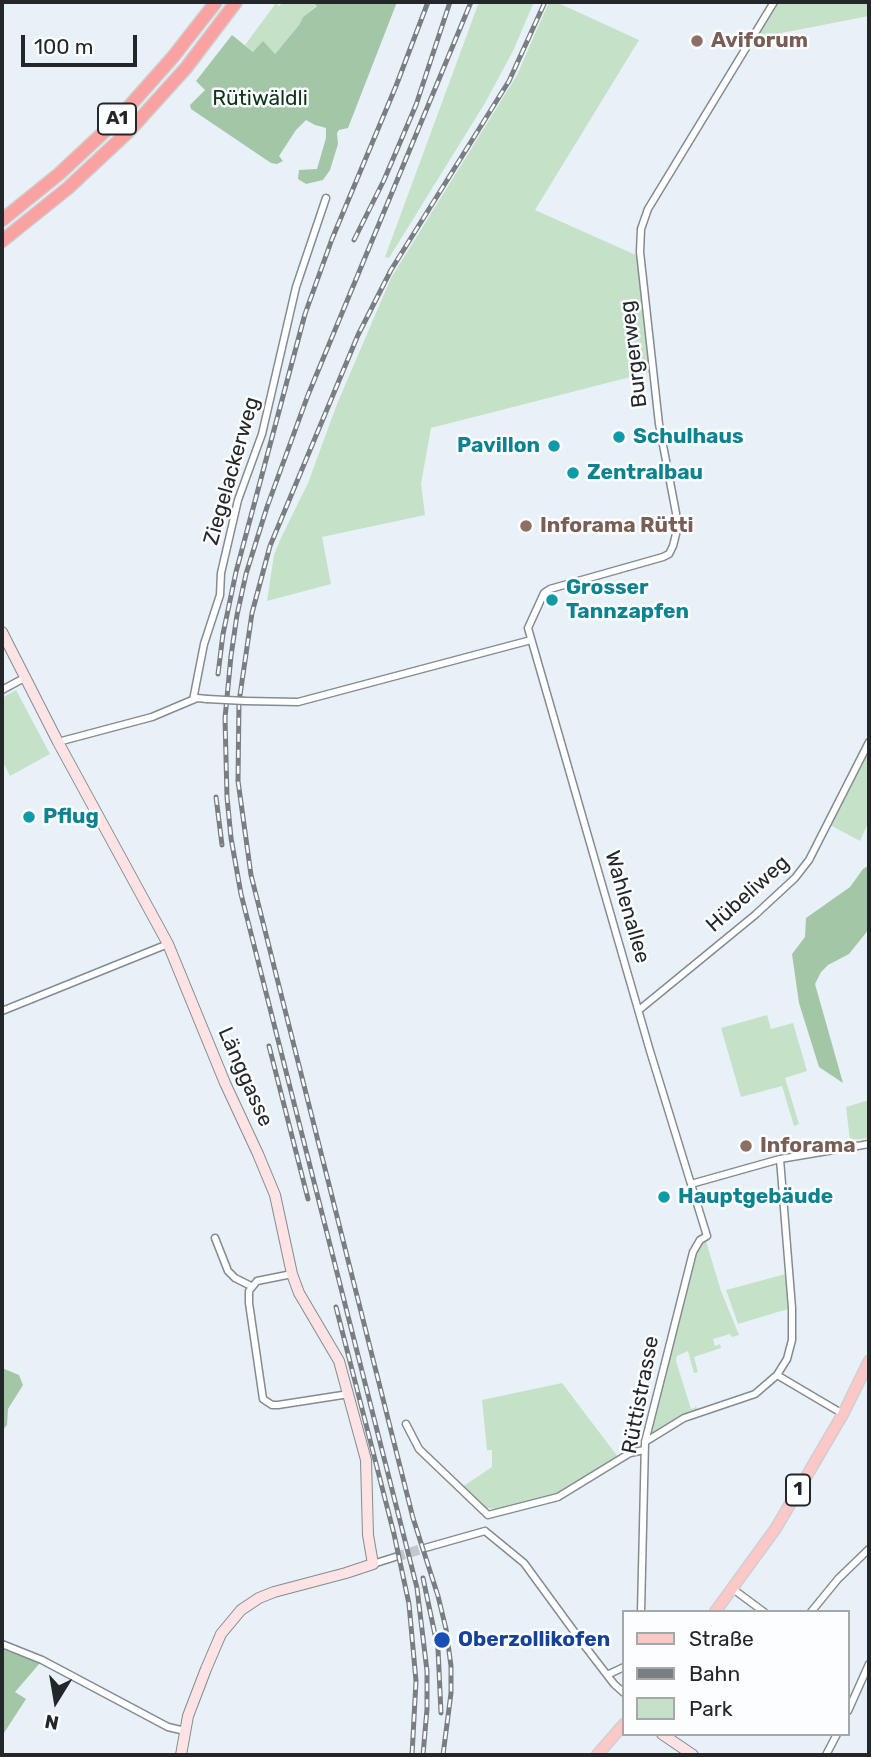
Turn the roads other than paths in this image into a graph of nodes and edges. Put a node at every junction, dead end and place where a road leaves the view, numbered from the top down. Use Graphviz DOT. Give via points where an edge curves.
graph roads {
  1 [pos="216,2"];
  2 [pos="236,2"];
  3 [pos="774,2"];
  4 [pos="326,198"];
  5 [pos="2,220"];
  6 [pos="2,241"];
  7 [pos="2,632"];
  8 [pos="531,640"];
  9 [pos="26,677"];
  10 [pos="2,690"];
  11 [pos="193,700"];
  12 [pos="58,742"];
  13 [pos="869,742"];
  14 [pos="168,944"];
  15 [pos="639,1010"];
  16 [pos="2,1011"];
  17 [pos="869,1144"];
  18 [pos="780,1159"];
  19 [pos="691,1184"];
  20 [pos="707,1236"];
  21 [pos="215,1238"];
  22 [pos="292,1274"];
  23 [pos="251,1286"];
  24 [pos="869,1362"];
  25 [pos="777,1375"];
  26 [pos="349,1394"];
  27 [pos="843,1413"];
  28 [pos="406,1424"];
  29 [pos="645,1446"];
  30 [pos="488,1515"];
  31 [pos="485,1531"];
  32 [pos="425,1548"];
  33 [pos="869,1549"];
  34 [pos="395,1557"];
  35 [pos="373,1564"];
  36 [pos="733,1589"];
  37 [pos="641,1610"];
  38 [pos="717,1610"];
  39 [pos="761,1610"];
  40 [pos="813,1610"];
  41 [pos="2,1644"];
  42 [pos="869,1664"];
  43 [pos="622,1668"];
  44 [pos="607,1675"];
  45 [pos="622,1691"];
  46 [pos="850,1707"];
  47 [pos="622,1726"];
  48 [pos="185,1731"];
  49 [pos="665,1736"];
  50 [pos="836,1736"];
  51 [pos="181,1755"];
  52 [pos="597,1755"];
  53 [pos="693,1755"];
  54 [pos="826,1755"];
  1 -- 5 [label="highway, A1" via="118,119"];
  2 -- 6 [label="highway, A1" via="180,75 129,131"];
  3 -- 8 [label="street, Burgerweg" via="640,229 660,425 676,513 673,546 663,557 546,591 528,628"];
  4 -- 11 [label="street, Ziegelackerweg" via="296,287 262,434 238,500"];
  7 -- 9 [label="street, Länggasse"];
  8 -- 11 [label="street, bridge" via="298,702"];
  8 -- 15 [label="street, Wahlenallee"];
  9 -- 10 [label="street"];
  9 -- 12 [label="street, Länggasse"];
  11 -- 12 [label="street" via="152,717"];
  12 -- 14 [label="street, Länggasse"];
  13 -- 15 [label="street, Hübeliweg" via="809,860 795,878"];
  14 -- 16 [label="street"];
  14 -- 22 [label="street, Länggasse" via="275,1195"];
  15 -- 19 [label="street, Wahlenallee"];
  17 -- 18 [label="street"];
  18 -- 19 [label="street"];
  18 -- 25 [label="street" via="793,1332 787,1359"];
  19 -- 20 [label="street, Wahlenallee"];
  20 -- 29 [label="street, Rüttistrasse" via="693,1252"];
  21 -- 23 [label="street" via="228,1271"];
  22 -- 23 [label="street"];
  22 -- 26 [label="street, Länggasse" via="306,1308 339,1361"];
  23 -- 26 [label="street" via="248,1303 262,1399 278,1405"];
  24 -- 27 [label="main road, 1"];
  25 -- 27 [label="street"];
  25 -- 29 [label="street" via="755,1394 684,1418"];
  26 -- 35 [label="street, Länggasse" via="366,1460"];
  27 -- 36 [label="main road, 1" via="776,1528"];
  28 -- 30 [label="street" via="419,1449"];
  29 -- 30 [label="street" via="558,1497"];
  29 -- 37 [label="street, Rüttistrasse"];
  30 -- 31 [label="street"];
  31 -- 32 [label="street"];
  31 -- 44 [label="street" via="524,1563"];
  33 -- 40 [label="street"];
  34 -- 35 [label="street"];
  35 -- 48 [label="street" via="274,1592 241,1610 218,1639"];
  36 -- 38 [label="main road, 1"];
  36 -- 39 [label="street"];
  41 -- 48 [label="street"];
  42 -- 46 [label="street"];
  43 -- 44 [label="street"];
  44 -- 45 [label="street"];
  47 -- 52 [label="main road"];
  48 -- 51 [label="street"];
  49 -- 53 [label="street"];
  50 -- 54 [label="street"];
}
